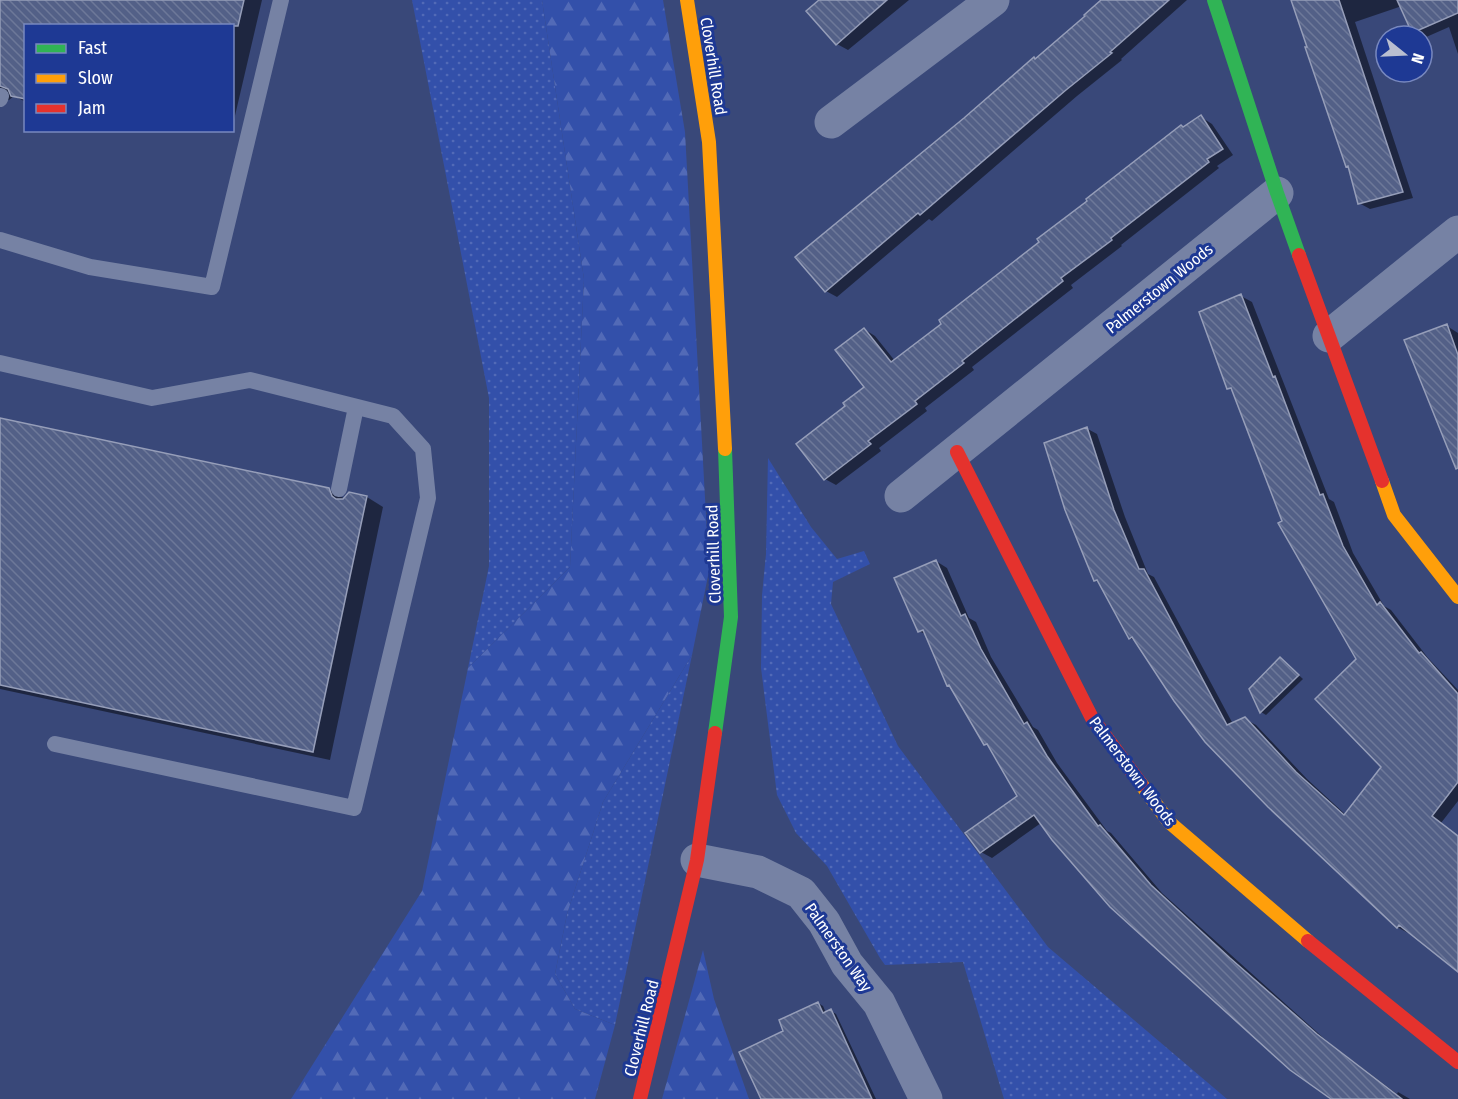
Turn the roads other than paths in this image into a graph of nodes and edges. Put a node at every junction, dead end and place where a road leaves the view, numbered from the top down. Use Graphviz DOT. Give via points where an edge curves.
graph roads {
  1 [pos="280,0"];
  2 [pos="687,0"];
  3 [pos="993,0"];
  4 [pos="1214,0"];
  5 [pos="831,122"];
  6 [pos="1277,193"];
  7 [pos="1458,232"];
  8 [pos="0,240"];
  9 [pos="1329,336"];
  10 [pos="0,363"];
  11 [pos="356,406"];
  12 [pos="957,452"];
  13 [pos="339,489"];
  14 [pos="902,496"];
  15 [pos="1458,597"];
  16 [pos="55,744"];
  17 [pos="697,860"];
  18 [pos="1458,1062"];
  19 [pos="640,1099"];
  20 [pos="926,1099"];
  1 -- 8 [label="lane" via="212,287 90,267"];
  2 -- 17 [label="street, Cloverhill Road" via="709,142 731,617"];
  3 -- 5 [label="street"];
  4 -- 6 [label="street"];
  6 -- 9 [label="street"];
  6 -- 12 [label="street, Palmerstown Woods"];
  7 -- 9 [label="street"];
  9 -- 15 [label="street" via="1394,515"];
  10 -- 11 [label="lane" via="152,398 250,380"];
  11 -- 13 [label="lane"];
  11 -- 16 [label="lane" via="393,416 423,449 428,498 354,808"];
  12 -- 14 [label="street, Palmerstown Woods"];
  12 -- 18 [label="street, Palmerstown Woods" via="1092,718 1170,822 1283,921"];
  17 -- 19 [label="street, Cloverhill Road"];
  17 -- 20 [label="street, Palmerston Way" via="758,872 801,894 824,922 847,964 879,1003"];
}
